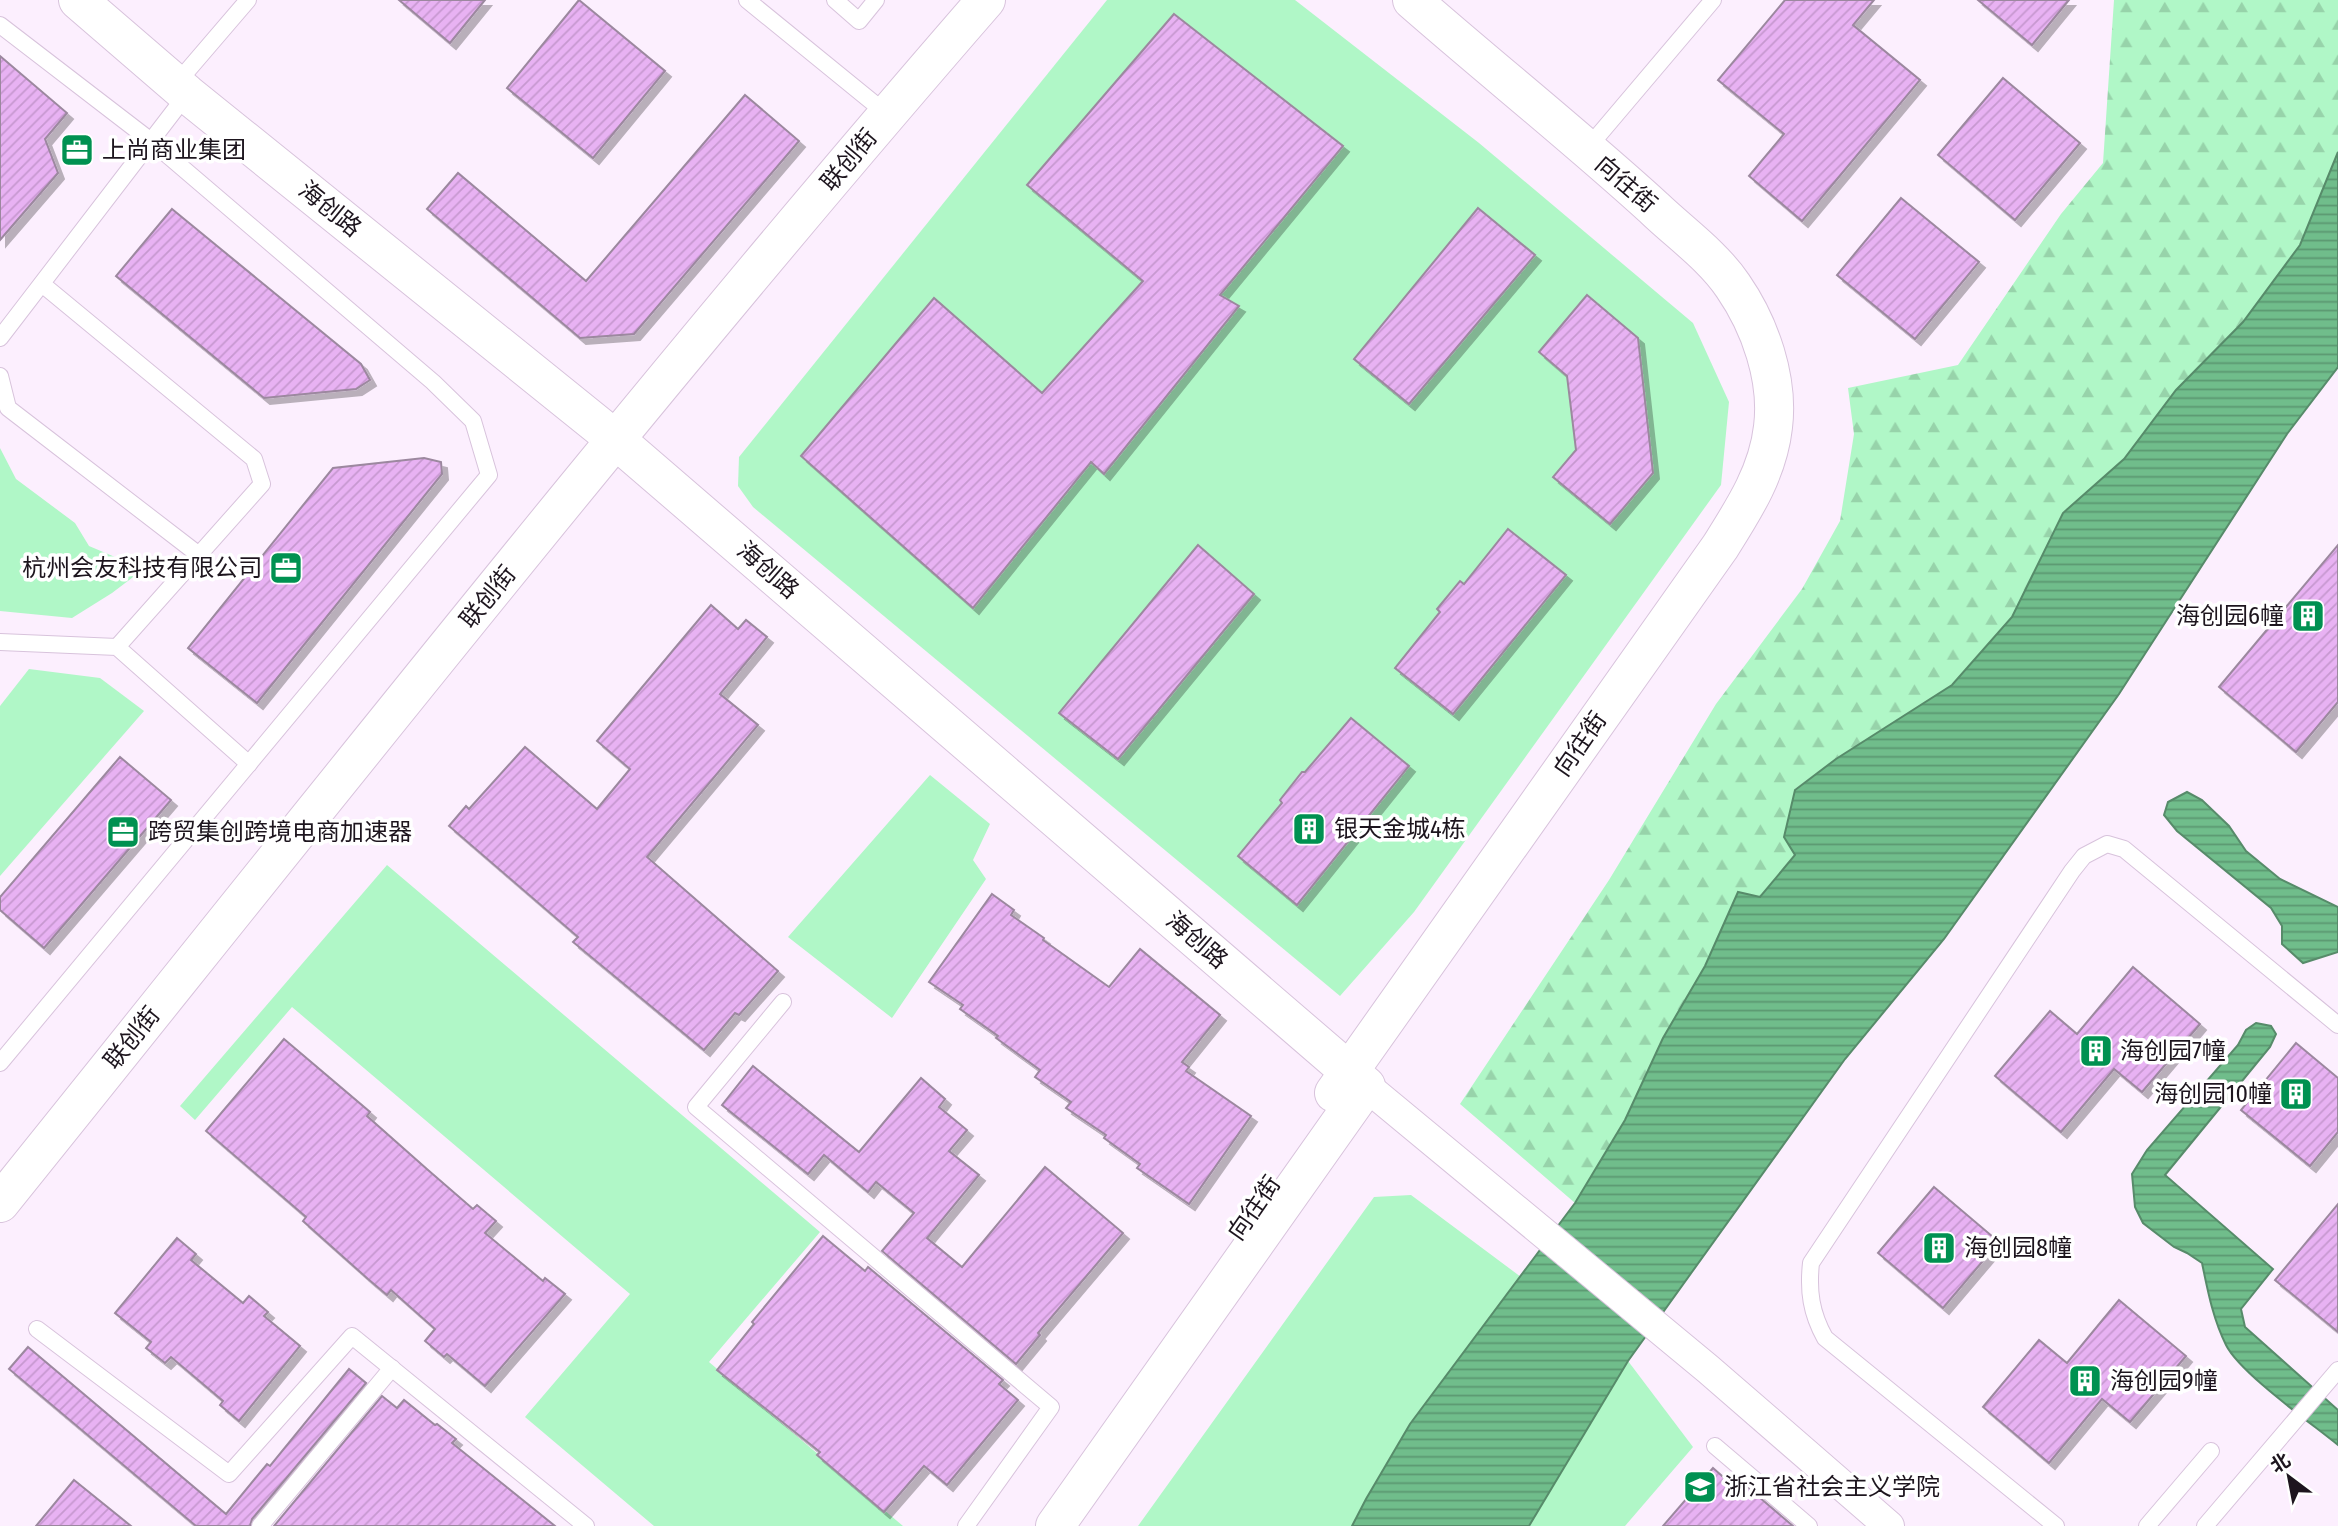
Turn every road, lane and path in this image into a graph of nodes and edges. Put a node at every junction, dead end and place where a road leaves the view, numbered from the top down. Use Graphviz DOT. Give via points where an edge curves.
graph roads {
  1 [pos="78,0"];
  2 [pos="248,0"];
  3 [pos="747,0"];
  4 [pos="835,0"];
  5 [pos="876,0"];
  6 [pos="986,0"];
  7 [pos="1412,0"];
  8 [pos="1713,0"];
  9 [pos="0,25"];
  10 [pos="182,89"];
  11 [pos="887,114"];
  12 [pos="150,141"];
  13 [pos="1586,150"];
  14 [pos="42,284"];
  15 [pos="0,338"];
  16 [pos="0,376"];
  17 [pos="615,439"];
  18 [pos="199,555"];
  19 [pos="0,642"];
  20 [pos="117,647"];
  21 [pos="249,764"];
  22 [pos="783,1002"];
  23 [pos="2338,1024"];
  24 [pos="0,1063"];
  25 [pos="1357,1078"];
  26 [pos="0,1203"];
  27 [pos="37,1329"];
  28 [pos="392,1368"];
  29 [pos="2336,1372"];
  30 [pos="1715,1446"];
  31 [pos="2211,1451"];
  32 [pos="260,1526"];
  33 [pos="586,1526"];
  34 [pos="965,1526"];
  35 [pos="1034,1526"];
  36 [pos="1055,1526"];
  37 [pos="1809,1526"];
  38 [pos="1889,1526"];
  39 [pos="2056,1526"];
  40 [pos="2147,1526"];
  41 [pos="2206,1526"];
  1 -- 10 [label="street, 海创路"];
  2 -- 10 [label="lane"];
  3 -- 11 [label="lane"];
  4 -- 5 [label="lane" via="859,21"];
  6 -- 11 [label="street, 联创街"];
  7 -- 13 [label="street, 向往街"];
  8 -- 13 [label="lane"];
  9 -- 12 [label="lane"];
  10 -- 12 [label="lane"];
  10 -- 17 [label="street, 海创路"];
  11 -- 17 [label="street, 联创街"];
  12 -- 14 [label="lane"];
  12 -- 21 [label="lane" via="473,421 489,475"];
  13 -- 25 [label="street, 向往街" via="1713,262 1746,306 1772,383 1774,425 1765,468 1720,547"];
  14 -- 15 [label="lane"];
  14 -- 18 [label="lane" via="254,458 262,484"];
  16 -- 18 [label="lane" via="8,408"];
  17 -- 25 [label="street, 海创路"];
  17 -- 26 [label="street, 联创街"];
  18 -- 20 [label="lane"];
  19 -- 20 [label="lane"];
  20 -- 21 [label="lane"];
  21 -- 24 [label="lane"];
  22 -- 34 [label="lane" via="696,1107 1051,1407"];
  23 -- 39 [label="lane" via="2124,849 2107,844 2084,856 2073,871 1811,1263 1808,1291 1814,1320 1825,1338"];
  25 -- 35 [label="street, 向往街"];
  25 -- 36 [label="street, 向往街"];
  25 -- 38 [label="street, 海创路" via="1708,1369"];
  27 -- 28 [label="lane" via="229,1474 352,1336"];
  28 -- 32 [label="lane"];
  28 -- 33 [label="lane"];
  29 -- 41 [label="lane"];
  30 -- 37 [label="lane"];
  31 -- 40 [label="lane"];
}
